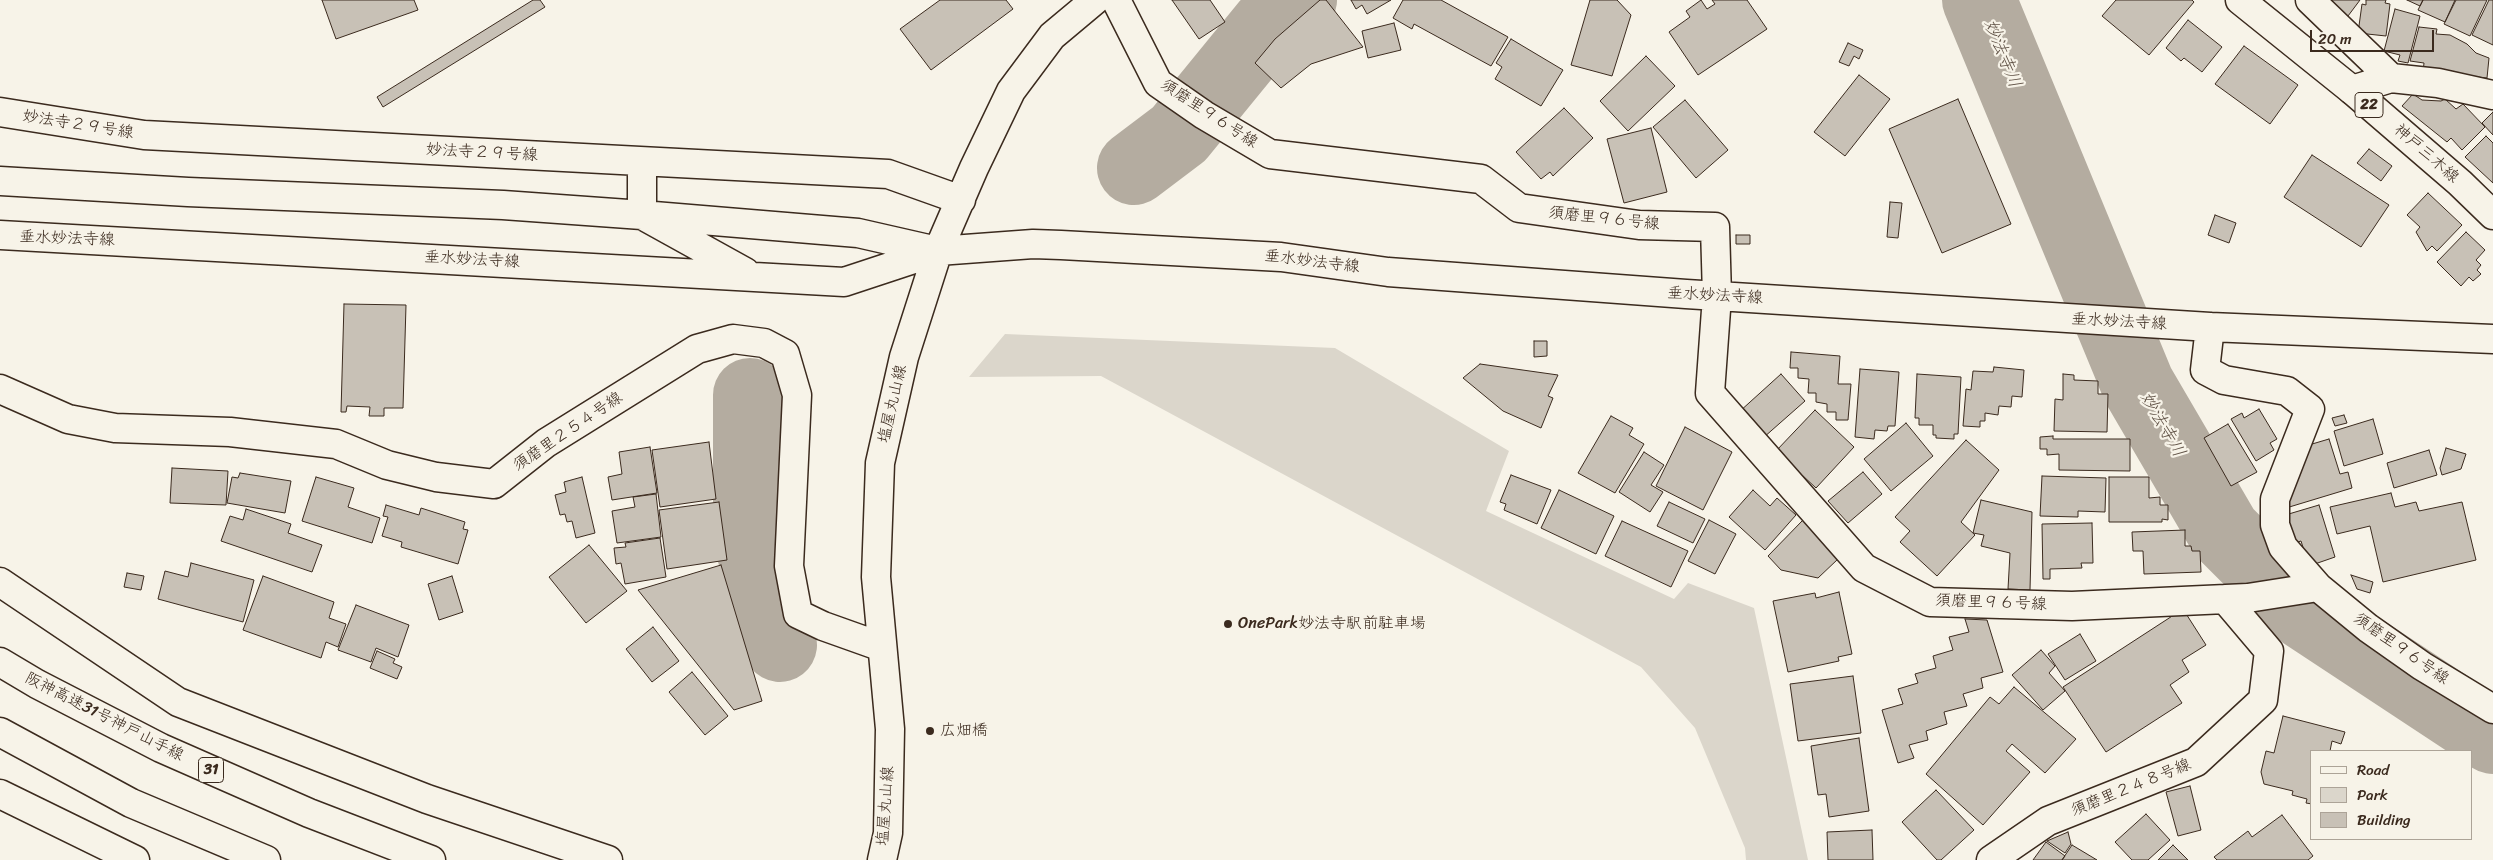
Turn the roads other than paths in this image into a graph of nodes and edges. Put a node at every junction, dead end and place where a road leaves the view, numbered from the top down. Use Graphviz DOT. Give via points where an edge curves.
graph roads {
  1 [pos="1094,0"];
  2 [pos="1116,0"];
  3 [pos="2240,0"];
  4 [pos="2310,0"];
  5 [pos="2391,78"];
  6 [pos="2352,90"];
  7 [pos="2493,95"];
  8 [pos="0,112"];
  9 [pos="642,162"];
  10 [pos="0,181"];
  11 [pos="961,200"];
  12 [pos="642,215"];
  13 [pos="2493,215"];
  14 [pos="0,236"];
  15 [pos="938,252"];
  16 [pos="751,276"];
  17 [pos="1717,296"];
  18 [pos="2210,327"];
  19 [pos="2493,339"];
  20 [pos="0,389"];
  21 [pos="0,582"];
  22 [pos="2315,587"];
  23 [pos="2237,599"];
  24 [pos="882,648"];
  25 [pos="0,662"];
  26 [pos="2493,709"];
  27 [pos="0,732"];
  28 [pos="0,794"];
  29 [pos="135,860"];
  30 [pos="266,860"];
  31 [pos="431,860"];
  32 [pos="608,860"];
  33 [pos="882,860"];
  34 [pos="1991,860"];
  1 -- 11 [label="main road, 塩屋丸山線" via="1052,36 1011,90"];
  2 -- 17 [label="main road, 須磨里９６号線" via="1158,83 1270,154 1480,179 1519,208 1639,225 1715,226"];
  3 -- 6 [label="main road, 神戸三木線 / 22"];
  4 -- 5 [label="main road"];
  5 -- 6 [label="main road"];
  5 -- 7 [label="main road" via="2438,83"];
  6 -- 13 [label="main road, 神戸三木線 / 22"];
  8 -- 9 [label="main road, 妙法寺２９号線" via="144,136"];
  9 -- 11 [label="main road, 妙法寺２９号線" via="888,174"];
  9 -- 12 [label="main road"];
  10 -- 12 [label="main road, 垂水妙法寺線" via="503,205"];
  11 -- 15 [label="main road, 塩屋丸山線"];
  12 -- 15 [label="main road, 垂水妙法寺線" via="858,233"];
  12 -- 16 [label="main road"];
  14 -- 16 [label="main road, 垂水妙法寺線"];
  15 -- 16 [label="main road, 垂水妙法寺線" via="844,282"];
  15 -- 17 [label="main road, 垂水妙法寺線" via="1033,244 1262,256 1388,272"];
  15 -- 24 [label="main road, 塩屋丸山線" via="904,357 880,462 876,577"];
  17 -- 18 [label="main road, 垂水妙法寺線"];
  17 -- 23 [label="main road, 須磨里９６号線" via="1710,393 1864,568 1930,602 2072,606"];
  18 -- 19 [label="main road, 垂水妙法寺線"];
  18 -- 22 [label="main road, 須磨里９６号線" via="2205,370 2224,380 2287,391 2310,409 2275,499 2274,525 2283,547"];
  20 -- 24 [label="main road, 須磨里２５４号線" via="68,419 115,428 230,432 336,444 387,464 436,477 494,484 546,443 697,348 733,339 764,343 785,354 797,395 789,566 798,614"];
  21 -- 32 [label="main road" via="178,702 427,799"];
  22 -- 23 [label="main road, 須磨里９６号線"];
  22 -- 26 [label="main road, 須磨里９６号線" via="2422,666"];
  23 -- 34 [label="main road, 須磨里２４８号線" via="2269,651 2263,700 2196,762 2048,821"];
  24 -- 33 [label="main road, 塩屋丸山線" via="890,729 888,833"];
  25 -- 31 [label="main road, 阪神高速31号神戸山手線 / 31" via="161,748 309,813"];
  27 -- 30 [label="main road" via="131,803"];
  28 -- 29 [label="main road"];
}
